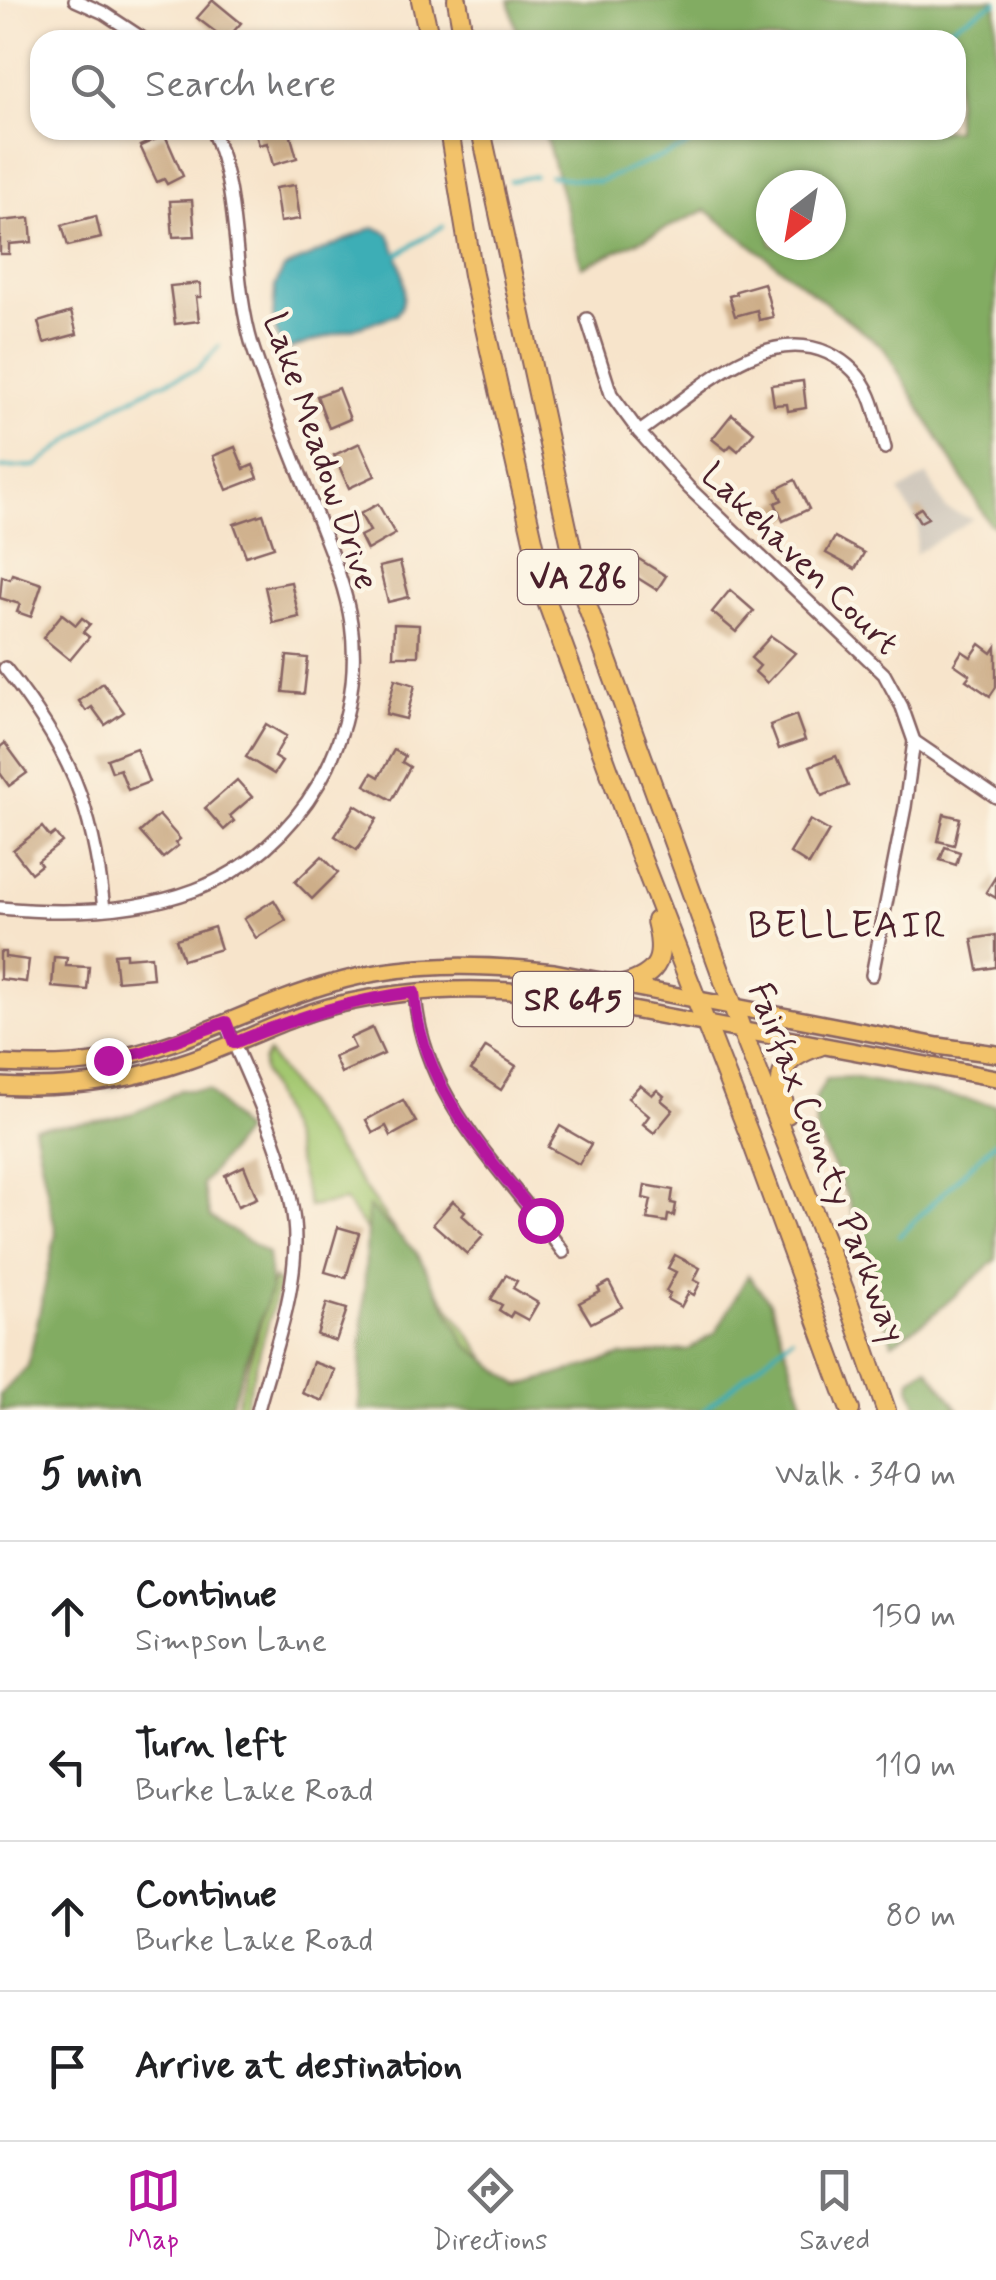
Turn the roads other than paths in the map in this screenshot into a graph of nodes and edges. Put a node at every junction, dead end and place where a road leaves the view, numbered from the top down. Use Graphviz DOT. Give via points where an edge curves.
graph roads {
  1 [pos="75,0"];
  2 [pos="421,0"];
  3 [pos="457,0"];
  4 [pos="129,30"];
  5 [pos="428,30"];
  6 [pos="462,30"];
  7 [pos="215,140"];
  8 [pos="451,140"];
  9 [pos="483,140"];
  10 [pos="587,318"];
  11 [pos="640,432"];
  12 [pos="885,448"];
  13 [pos="5,668"];
  14 [pos="914,741"];
  15 [pos="996,797"];
  16 [pos="639,852"];
  17 [pos="0,908"];
  18 [pos="104,908"];
  19 [pos="872,975"];
  20 [pos="623,985"];
  21 [pos="414,992"];
  22 [pos="696,1000"];
  23 [pos="734,1006"];
  24 [pos="226,1022"];
  25 [pos="707,1025"];
  26 [pos="742,1032"];
  27 [pos="234,1043"];
  28 [pos="820,1046"];
  29 [pos="996,1054"];
  30 [pos="0,1064"];
  31 [pos="996,1078"];
  32 [pos="0,1086"];
  33 [pos="803,1183"];
  34 [pos="564,1252"];
  35 [pos="258,1410"];
  36 [pos="850,1410"];
  37 [pos="886,1410"];
  1 -- 4 [label="street"];
  2 -- 5 [label="highway"];
  3 -- 6 [label="highway"];
  7 -- 18 [label="street, Lake Meadow Drive" via="228,178 238,287 250,336 346,596 353,651 348,708 317,787 261,851 192,891"];
  8 -- 16 [label="highway, Fairfax County Parkway / VA 286" via="473,275 543,589"];
  9 -- 23 [label="highway, Fairfax County Parkway / VA 286" via="579,584"];
  10 -- 11 [label="street, Lakehaven Court" via="611,394"];
  11 -- 12 [label="street" via="750,355 797,345 838,358 856,374 871,397"];
  11 -- 14 [label="street, Lakehaven Court" via="689,488 884,674"];
  13 -- 18 [label="street" via="76,777 93,830"];
  14 -- 15 [label="street"];
  14 -- 19 [label="street, Lakehaven Court"];
  16 -- 20 [label="highway" via="662,947 651,972"];
  16 -- 22 [label="highway, Fairfax County Parkway / VA 286"];
  17 -- 18 [label="street, Lake Meadow Drive"];
  20 -- 22 [label="main road, SR 645"];
  20 -- 24 [label="main road, SR 645" via="499,966 440,966 336,982"];
  21 -- 25 [label="main road, SR 645" via="492,988 548,994"];
  21 -- 27 [label="main road, SR 645" via="298,1016"];
  21 -- 34 [label="street" via="421,1036 441,1088"];
  22 -- 23 [label="main road, SR 645"];
  22 -- 25 [label="highway, Fairfax County Parkway / VA 286"];
  23 -- 26 [label="highway, Fairfax County Parkway / VA 286"];
  23 -- 29 [label="main road, SR 645"];
  24 -- 27 [label="street"];
  24 -- 30 [label="main road, SR 645" via="108,1060"];
  25 -- 26 [label="main road, SR 645"];
  25 -- 36 [label="highway, Fairfax County Parkway / VA 286"];
  26 -- 28 [label="main road, SR 645"];
  26 -- 33 [label="highway, Fairfax County Parkway / VA 286"];
  27 -- 32 [label="main road, SR 645" via="114,1080"];
  27 -- 35 [label="street" via="281,1163 295,1228 290,1295"];
  28 -- 31 [label="main road, SR 645"];
  28 -- 33 [label="highway" via="797,1054 779,1082"];
  33 -- 37 [label="highway, Fairfax County Parkway / VA 286"];
}
